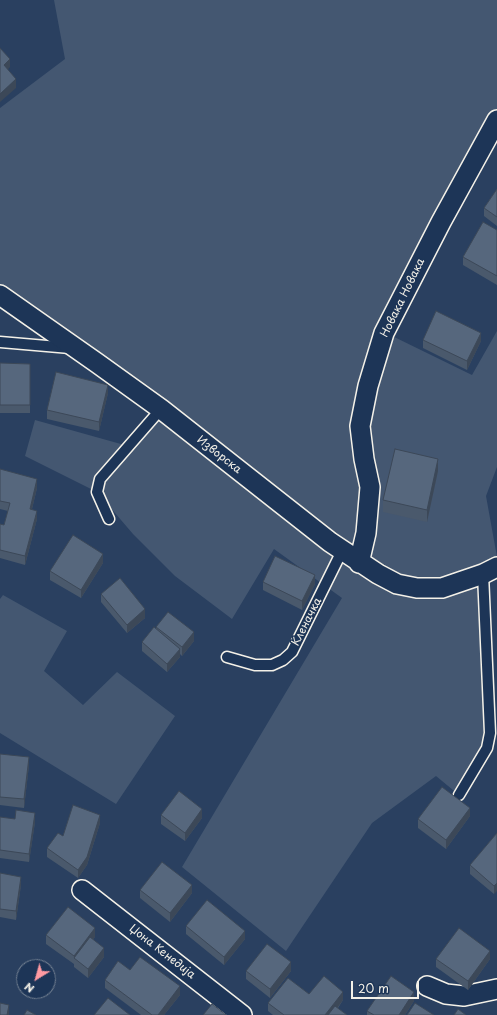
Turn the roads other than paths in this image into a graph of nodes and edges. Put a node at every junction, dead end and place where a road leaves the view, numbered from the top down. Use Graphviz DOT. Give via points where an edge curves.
graph roads {
  1 [pos="497,120"];
  2 [pos="0,296"];
  3 [pos="0,342"];
  4 [pos="78,349"];
  5 [pos="161,409"];
  6 [pos="109,519"];
  7 [pos="342,551"];
  8 [pos="359,563"];
  9 [pos="490,571"];
  10 [pos="227,656"];
  11 [pos="459,795"];
  12 [pos="82,890"];
  13 [pos="427,986"];
  14 [pos="497,989"];
  15 [pos="242,1015"];
  1 -- 8 [label="street, Новака Новака" via="384,333 368,386 360,426 370,487 366,533"];
  2 -- 4 [label="street, Изворска"];
  3 -- 4 [label="lane"];
  4 -- 5 [label="street, Изворска"];
  5 -- 6 [label="lane" via="100,479 97,492"];
  5 -- 7 [label="street, Изворска"];
  7 -- 8 [label="street, Изворска"];
  7 -- 10 [label="lane, Кленачка" via="292,652 272,665 255,665"];
  8 -- 9 [label="street" via="397,584 417,588 442,588"];
  9 -- 11 [label="lane" via="490,733 487,748"];
  12 -- 15 [label="street, Џона Кенедија"];
  13 -- 14 [label="street" via="446,994 464,996"];
}
